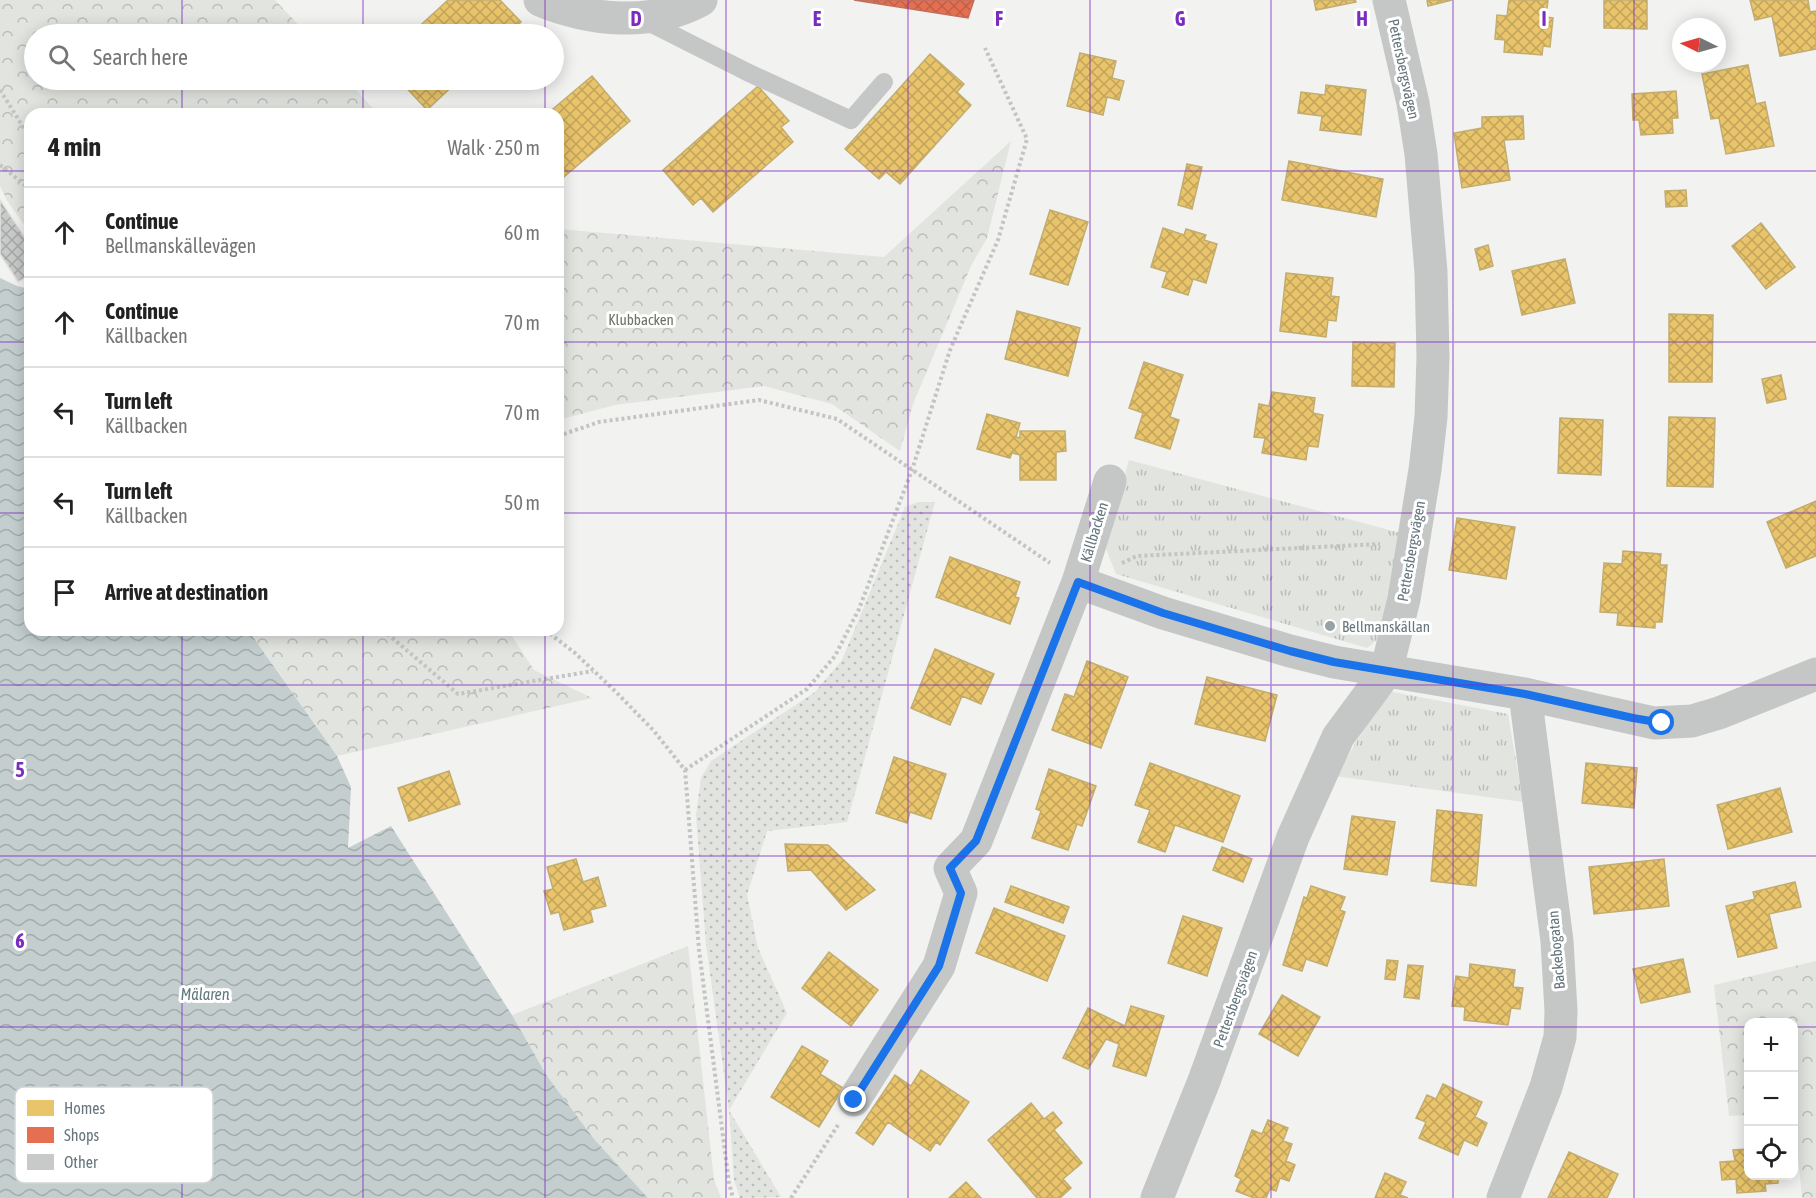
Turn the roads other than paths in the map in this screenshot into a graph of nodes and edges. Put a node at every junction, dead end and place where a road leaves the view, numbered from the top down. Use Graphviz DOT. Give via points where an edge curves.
graph roads {
  1 [pos="540,0"];
  2 [pos="701,0"];
  3 [pos="1389,0"];
  4 [pos="640,18"];
  5 [pos="884,82"];
  6 [pos="1110,481"];
  7 [pos="1078,582"];
  8 [pos="1386,672"];
  9 [pos="1816,674"];
  10 [pos="1525,694"];
  11 [pos="854,1100"];
  12 [pos="1157,1198"];
  13 [pos="1503,1198"];
  1 -- 4 [label="street" via="578,13"];
  2 -- 4 [label="street" via="672,12"];
  3 -- 8 [label="street, Pettersbergsvägen" via="1421,154 1433,357 1431,417 1414,543"];
  4 -- 5 [label="lane" via="851,120"];
  6 -- 7 [label="street, Källbacken"];
  7 -- 8 [label="street, Källbacken" via="1163,613 1290,651"];
  7 -- 11 [label="street, Källbacken" via="976,841 950,868 961,893 939,966"];
  8 -- 10 [label="street, Källbacken"];
  8 -- 12 [label="street, Pettersbergsvägen" via="1338,737 1293,837"];
  9 -- 10 [label="street, Källbacken" via="1719,713 1671,723"];
  10 -- 13 [label="street, Backebogatan" via="1557,941 1560,1037 1546,1087"];
}
